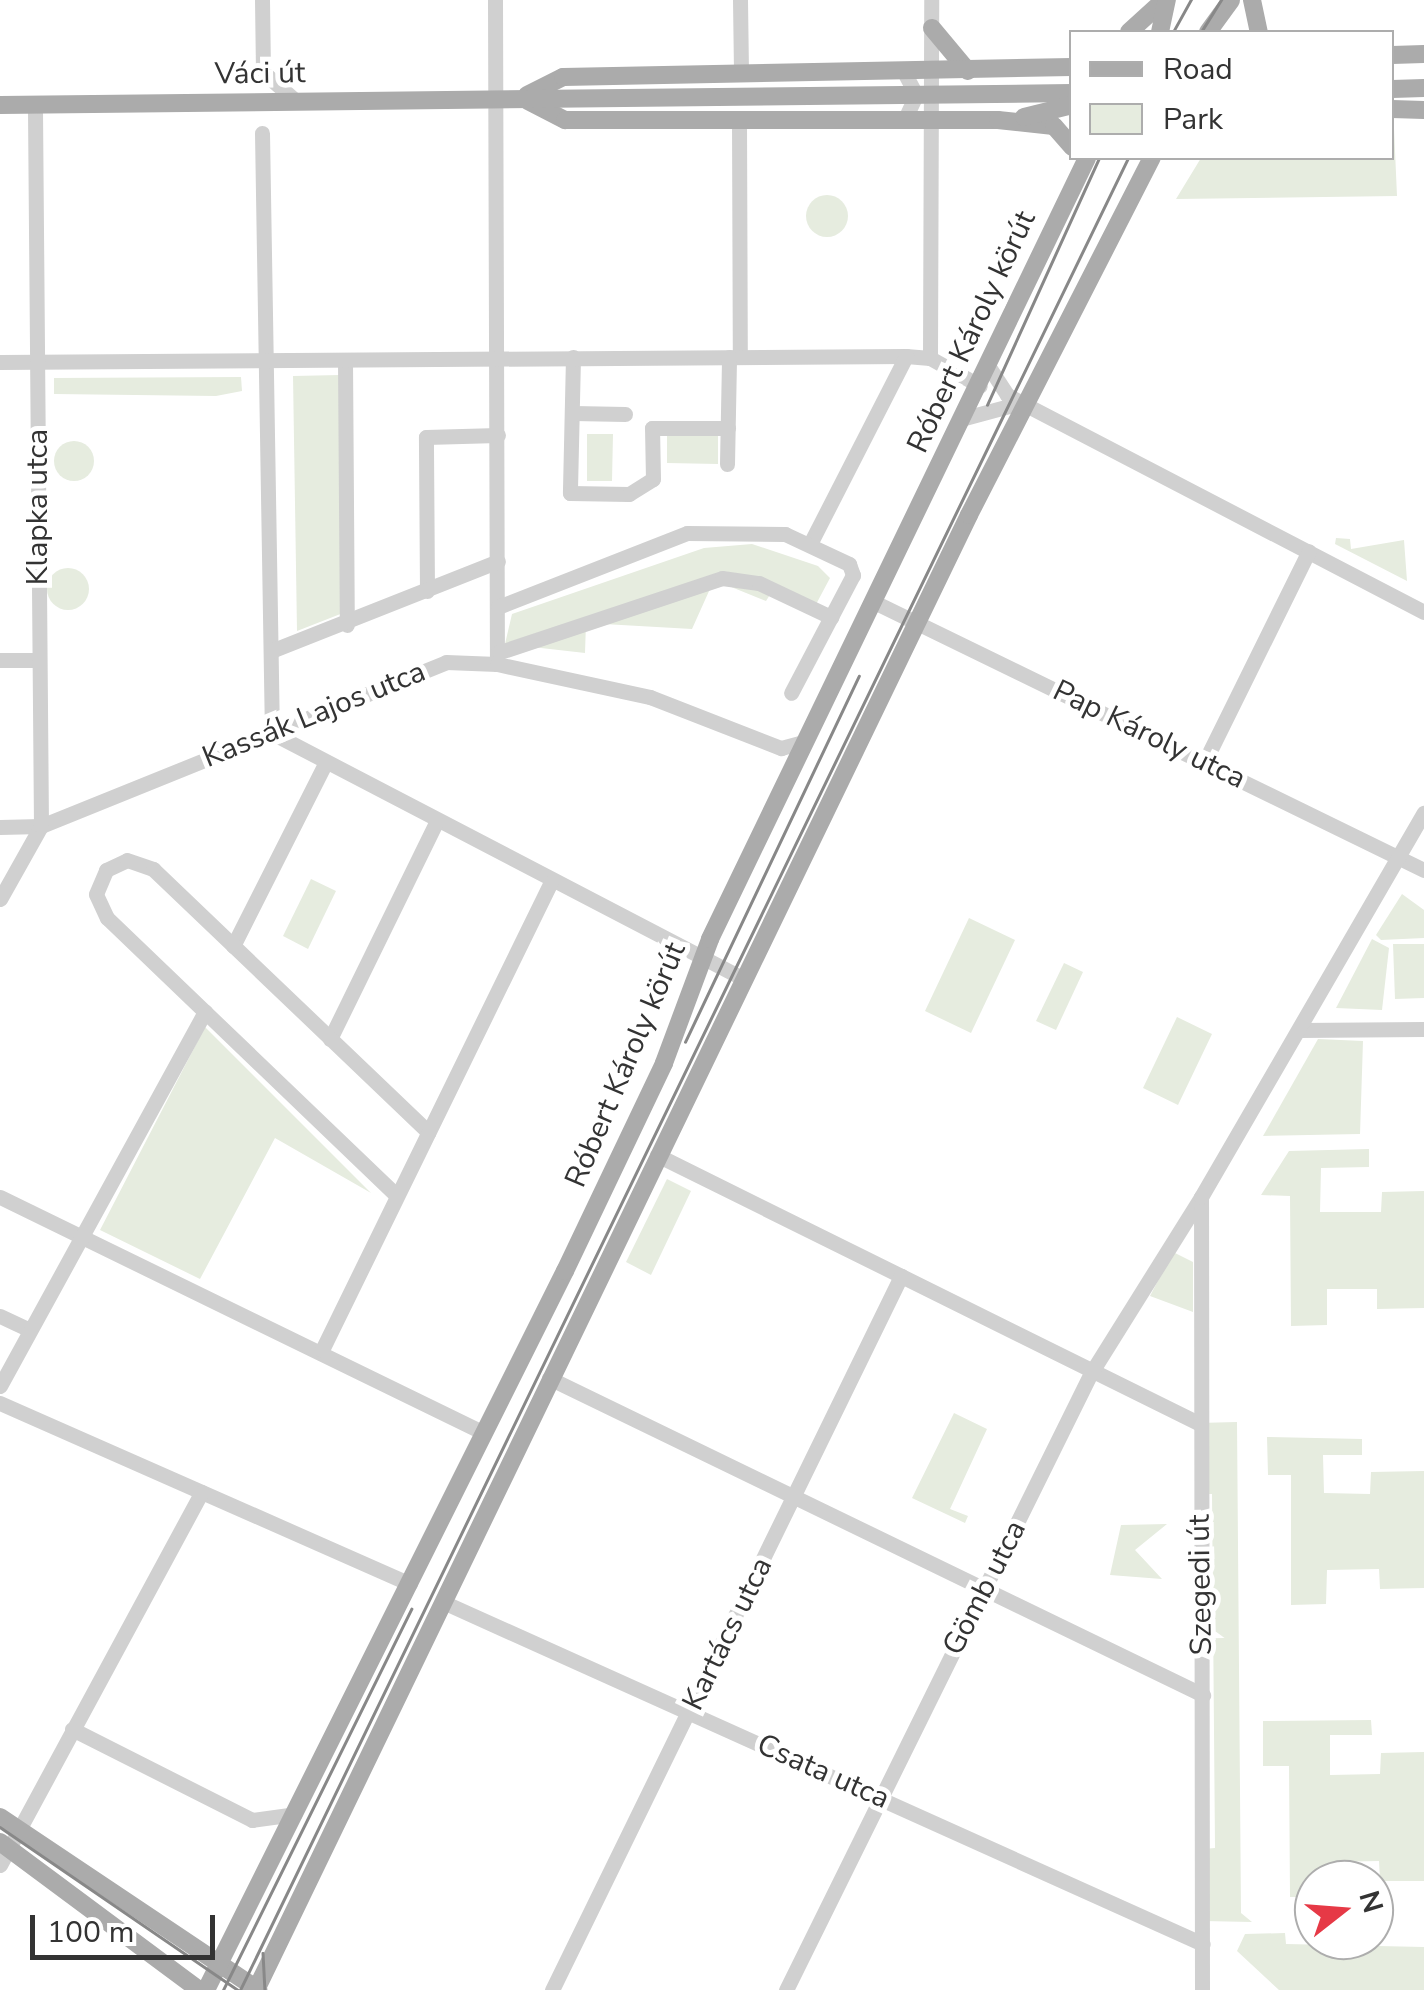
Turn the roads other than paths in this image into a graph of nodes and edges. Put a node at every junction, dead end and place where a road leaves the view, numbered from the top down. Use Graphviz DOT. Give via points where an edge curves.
graph roads {
  1 [pos="262,0"];
  2 [pos="495,0"];
  3 [pos="740,0"];
  4 [pos="932,0"];
  5 [pos="1166,0"];
  6 [pos="1234,0"];
  7 [pos="1252,0"];
  8 [pos="932,28"];
  9 [pos="1131,30"];
  10 [pos="1151,30"];
  11 [pos="1160,30"];
  12 [pos="1210,30"];
  13 [pos="1218,30"];
  14 [pos="1259,30"];
  15 [pos="1424,54"];
  16 [pos="1394,55"];
  17 [pos="1069,69"];
  18 [pos="933,71"];
  19 [pos="968,71"];
  20 [pos="904,72"];
  21 [pos="741,74"];
  22 [pos="1424,88"];
  23 [pos="1394,89"];
  24 [pos="1069,93"];
  25 [pos="496,98"];
  26 [pos="522,98"];
  27 [pos="296,100"];
  28 [pos="35,105"];
  29 [pos="1069,105"];
  30 [pos="0,106"];
  31 [pos="1394,110"];
  32 [pos="1424,110"];
  33 [pos="905,119"];
  34 [pos="930,119"];
  35 [pos="739,120"];
  36 [pos="998,120"];
  37 [pos="262,132"];
  38 [pos="1069,144"];
  39 [pos="1148,160"];
  40 [pos="1076,167"];
  41 [pos="498,356"];
  42 [pos="573,356"];
  43 [pos="906,356"];
  44 [pos="734,357"];
  45 [pos="930,358"];
  46 [pos="266,360"];
  47 [pos="345,360"];
  48 [pos="0,362"];
  49 [pos="37,362"];
  50 [pos="989,366"];
  51 [pos="980,386"];
  52 [pos="1024,403"];
  53 [pos="573,413"];
  54 [pos="625,414"];
  55 [pos="962,419"];
  56 [pos="728,428"];
  57 [pos="498,436"];
  58 [pos="727,464"];
  59 [pos="811,542"];
  60 [pos="1309,551"];
  61 [pos="498,561"];
  62 [pos="427,591"];
  63 [pos="872,601"];
  64 [pos="498,606"];
  65 [pos="1424,612"];
  66 [pos="830,617"];
  67 [pos="918,621"];
  68 [pos="347,625"];
  69 [pos="271,651"];
  70 [pos="497,658"];
  71 [pos="0,660"];
  72 [pos="39,660"];
  73 [pos="791,693"];
  74 [pos="272,733"];
  75 [pos="804,742"];
  76 [pos="1206,762"];
  77 [pos="324,766"];
  78 [pos="1424,813"];
  79 [pos="436,824"];
  80 [pos="41,826"];
  81 [pos="0,827"];
  82 [pos="1397,861"];
  83 [pos="1424,870"];
  84 [pos="551,882"];
  85 [pos="0,899"];
  86 [pos="233,946"];
  87 [pos="702,958"];
  88 [pos="744,979"];
  89 [pos="204,1011"];
  90 [pos="1424,1029"];
  91 [pos="1298,1030"];
  92 [pos="330,1039"];
  93 [pos="428,1132"];
  94 [pos="657,1155"];
  95 [pos="396,1195"];
  96 [pos="0,1197"];
  97 [pos="1201,1197"];
  98 [pos="83,1234"];
  99 [pos="900,1276"];
  100 [pos="0,1316"];
  101 [pos="30,1330"];
  102 [pos="322,1350"];
  103 [pos="6,1359"];
  104 [pos="1091,1372"];
  105 [pos="549,1378"];
  106 [pos="0,1386"];
  107 [pos="0,1403"];
  108 [pos="1198,1423"];
  109 [pos="484,1432"];
  110 [pos="202,1492"];
  111 [pos="795,1499"];
  112 [pos="410,1584"];
  113 [pos="986,1589"];
  114 [pos="444,1602"];
  115 [pos="1203,1695"];
  116 [pos="690,1711"];
  117 [pos="72,1729"];
  118 [pos="879,1797"];
  119 [pos="294,1814"];
  120 [pos="0,1817"];
  121 [pos="18,1830"];
  122 [pos="3,1852"];
  123 [pos="1202,1944"];
  124 [pos="218,1967"];
  125 [pos="202,1990"];
  126 [pos="257,1990"];
  127 [pos="552,1990"];
  128 [pos="786,1990"];
  129 [pos="1202,1990"];
  1 -- 27 [label="street" via="263,72"];
  2 -- 25 [label="street"];
  3 -- 21 [label="street"];
  4 -- 8 [label="street"];
  5 -- 9 [label="main road"];
  5 -- 10 [label="main road"];
  5 -- 11 [label="main road"];
  6 -- 12 [label="main road"];
  6 -- 13 [label="main road"];
  7 -- 14 [label="main road"];
  8 -- 18 [label="street"];
  8 -- 19 [label="main road"];
  15 -- 16 [label="main road"];
  17 -- 19 [label="main road, Váci út"];
  18 -- 19 [label="main road, Váci út"];
  18 -- 20 [label="main road, Váci út"];
  18 -- 34 [label="street"];
  20 -- 21 [label="main road, Váci út"];
  20 -- 33 [label="street" via="916,95"];
  21 -- 26 [label="main road, Váci út" via="563,76"];
  22 -- 23 [label="main road"];
  24 -- 26 [label="main road, Váci út"];
  25 -- 26 [label="main road, Váci út"];
  25 -- 27 [label="main road, Váci út"];
  25 -- 41 [label="street"];
  26 -- 35 [label="main road, Váci út" via="565,120"];
  27 -- 28 [label="main road, Váci út"];
  28 -- 30 [label="main road, Váci út"];
  28 -- 49 [label="street, Klapka utca"];
  29 -- 36 [label="main road"];
  31 -- 32 [label="main road"];
  33 -- 34 [label="main road, Váci út"];
  33 -- 35 [label="main road, Váci út"];
  34 -- 36 [label="main road, Váci út"];
  34 -- 45 [label="street"];
  35 -- 44 [label="street"];
  36 -- 38 [label="main road" via="1054,126"];
  37 -- 46 [label="street"];
  39 -- 52 [label="main road, Róbert Károly körút"];
  40 -- 50 [label="main road, Róbert Károly körút"];
  41 -- 42 [label="street"];
  41 -- 47 [label="street"];
  41 -- 57 [label="street"];
  42 -- 44 [label="street"];
  42 -- 53 [label="street"];
  43 -- 44 [label="street"];
  43 -- 45 [label="street"];
  43 -- 59 [label="street"];
  44 -- 56 [label="street"];
  45 -- 51 [label="street"];
  46 -- 47 [label="street"];
  46 -- 49 [label="street"];
  46 -- 69 [label="street"];
  47 -- 68 [label="street"];
  48 -- 49 [label="street"];
  49 -- 72 [label="street, Klapka utca"];
  50 -- 51 [label="main road, Róbert Károly körút"];
  50 -- 52 [label="street" via="1007,396"];
  51 -- 55 [label="main road, Róbert Károly körút"];
  52 -- 55 [label="street"];
  52 -- 60 [label="street"];
  52 -- 67 [label="main road, Róbert Károly körút"];
  53 -- 54 [label="street"];
  53 -- 56 [label="street" via="570,493 629,494 653,480 652,428"];
  55 -- 63 [label="main road, Róbert Károly körút"];
  56 -- 58 [label="street"];
  57 -- 61 [label="street"];
  57 -- 62 [label="street" via="426,437"];
  59 -- 64 [label="street" via="759,528 688,532"];
  59 -- 66 [label="street" via="852,575"];
  60 -- 65 [label="street"];
  60 -- 76 [label="street"];
  61 -- 62 [label="street"];
  61 -- 64 [label="street"];
  62 -- 68 [label="street"];
  63 -- 67 [label="street, Pap Károly utca"];
  63 -- 75 [label="main road, Róbert Károly körút"];
  64 -- 70 [label="street"];
  66 -- 70 [label="street" via="760,583 722,578"];
  66 -- 73 [label="street"];
  67 -- 76 [label="street, Pap Károly utca"];
  67 -- 88 [label="main road, Róbert Károly körút"];
  68 -- 69 [label="street"];
  69 -- 74 [label="street"];
  70 -- 74 [label="street, Kassák Lajos utca" via="428,666"];
  70 -- 75 [label="street, Kassák Lajos utca" via="677,704 780,748"];
  71 -- 72 [label="street"];
  72 -- 80 [label="street, Klapka utca"];
  74 -- 77 [label="street"];
  74 -- 80 [label="street, Kassák Lajos utca"];
  75 -- 87 [label="main road, Róbert Károly körút"];
  76 -- 82 [label="street, Pap Károly utca"];
  77 -- 79 [label="street"];
  77 -- 86 [label="street"];
  78 -- 82 [label="street"];
  79 -- 84 [label="street"];
  79 -- 92 [label="street"];
  80 -- 81 [label="street, Kassák Lajos utca"];
  80 -- 85 [label="street"];
  82 -- 83 [label="street, Pap Károly utca"];
  82 -- 91 [label="street"];
  84 -- 87 [label="street"];
  84 -- 93 [label="street"];
  86 -- 89 [label="street" via="153,869 128,860 98,882 107,918"];
  86 -- 92 [label="street"];
  87 -- 88 [label="street"];
  87 -- 109 [label="main road, Róbert Károly körút" via="647,1100"];
  88 -- 94 [label="main road, Róbert Károly körút"];
  89 -- 95 [label="street"];
  89 -- 98 [label="street"];
  90 -- 91 [label="street"];
  91 -- 97 [label="street"];
  92 -- 93 [label="street"];
  93 -- 95 [label="street"];
  94 -- 99 [label="street"];
  94 -- 105 [label="main road, Róbert Károly körút"];
  95 -- 102 [label="street"];
  96 -- 98 [label="street"];
  97 -- 104 [label="street, Gömb utca"];
  97 -- 108 [label="street, Szegedi út"];
  98 -- 101 [label="street"];
  98 -- 102 [label="street"];
  99 -- 104 [label="street"];
  99 -- 111 [label="street, Kartács utca"];
  100 -- 101 [label="street"];
  101 -- 103 [label="street"];
  102 -- 109 [label="street"];
  103 -- 106 [label="street"];
  104 -- 108 [label="street"];
  104 -- 113 [label="street, Gömb utca"];
  105 -- 111 [label="street"];
  105 -- 114 [label="main road, Róbert Károly körút"];
  107 -- 110 [label="street"];
  108 -- 115 [label="street, Szegedi út"];
  109 -- 112 [label="main road, Róbert Károly körút"];
  110 -- 112 [label="street"];
  110 -- 117 [label="street"];
  111 -- 113 [label="street"];
  111 -- 116 [label="street, Kartács utca"];
  112 -- 119 [label="main road, Róbert Károly körút"];
  113 -- 115 [label="street"];
  113 -- 118 [label="street, Gömb utca"];
  114 -- 116 [label="street, Csata utca"];
  114 -- 126 [label="main road, Róbert Károly körút"];
  115 -- 123 [label="street, Szegedi út"];
  116 -- 118 [label="street, Csata utca"];
  116 -- 127 [label="street, Kartács utca"];
  117 -- 119 [label="street" via="252,1820"];
  117 -- 121 [label="street"];
  118 -- 123 [label="street, Csata utca"];
  118 -- 128 [label="street, Gömb utca"];
  119 -- 124 [label="main road, Róbert Károly körút"];
  120 -- 121 [label="main road"];
  121 -- 122 [label="street"];
  121 -- 124 [label="main road"];
  122 -- 125 [label="main road"];
  123 -- 129 [label="street, Szegedi út"];
  124 -- 125 [label="main road, Róbert Károly körút"];
  124 -- 126 [label="main road"];
}
